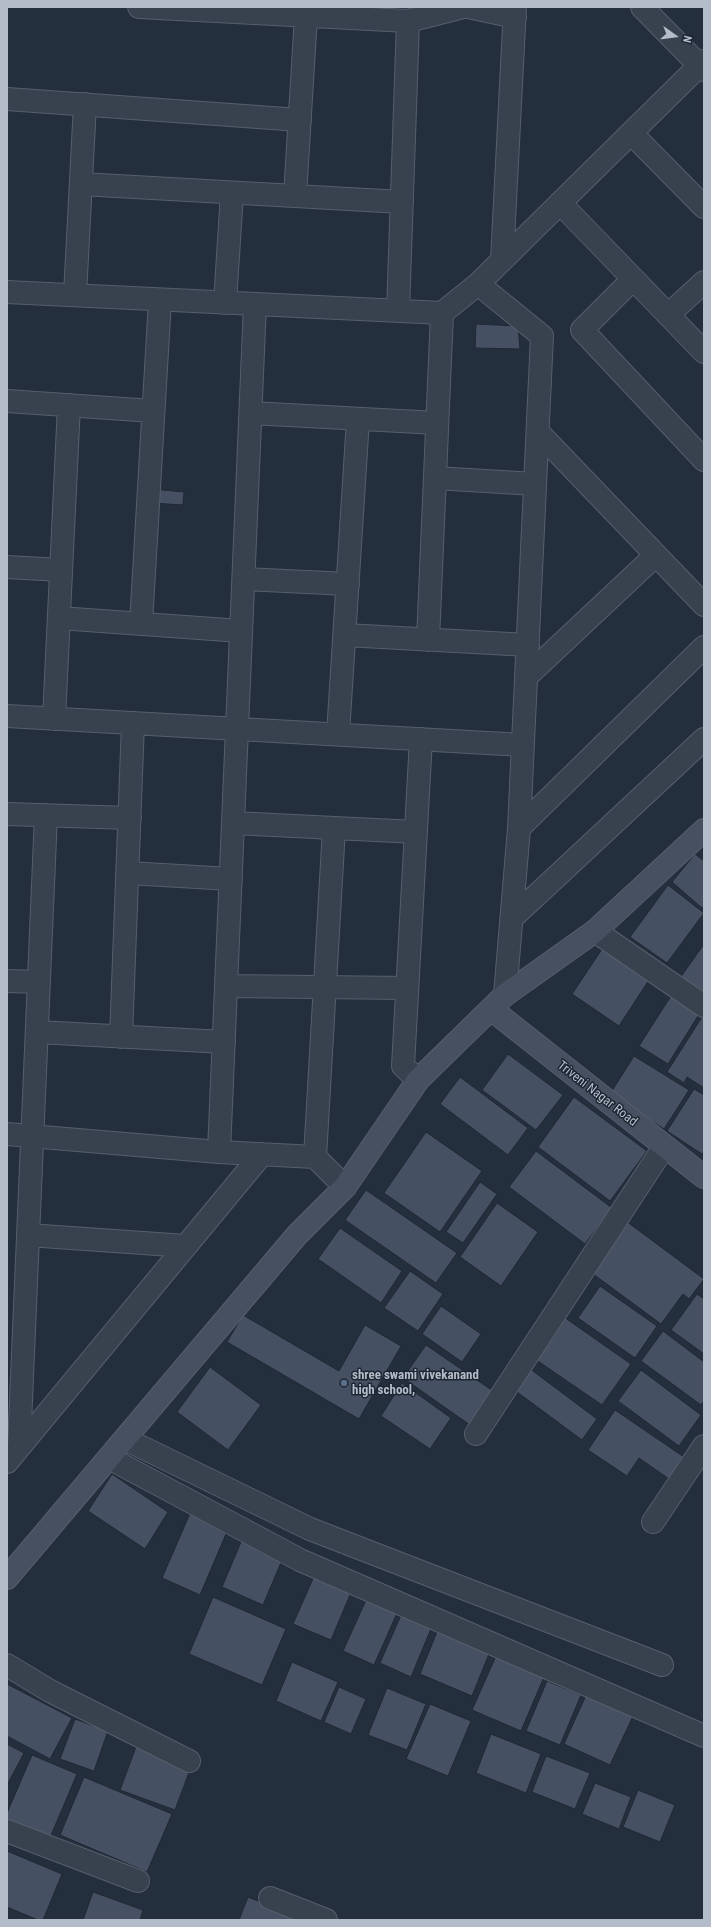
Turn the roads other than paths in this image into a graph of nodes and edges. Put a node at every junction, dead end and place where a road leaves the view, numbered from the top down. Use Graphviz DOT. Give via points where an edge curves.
graph roads {
  1 [pos="139,7"];
  2 [pos="463,7"];
  3 [pos="468,7"];
  4 [pos="642,7"];
  5 [pos="515,12"];
  6 [pos="306,16"];
  7 [pos="408,21"];
  8 [pos="702,65"];
  9 [pos="7,99"];
  10 [pos="85,104"];
  11 [pos="300,120"];
  12 [pos="631,133"];
  13 [pos="81,184"];
  14 [pos="232,193"];
  15 [pos="295,196"];
  16 [pos="402,202"];
  17 [pos="560,203"];
  18 [pos="704,207"];
  19 [pos="502,260"];
  20 [pos="633,278"];
  21 [pos="704,282"];
  22 [pos="478,284"];
  23 [pos="7,292"];
  24 [pos="75,295"];
  25 [pos="160,300"];
  26 [pos="225,303"];
  27 [pos="256,304"];
  28 [pos="398,311"];
  29 [pos="442,313"];
  30 [pos="668,315"];
  31 [pos="704,352"];
  32 [pos="7,401"];
  33 [pos="69,405"];
  34 [pos="153,411"];
  35 [pos="251,413"];
  36 [pos="358,419"];
  37 [pos="437,423"];
  38 [pos="538,432"];
  39 [pos="704,460"];
  40 [pos="435,478"];
  41 [pos="535,484"];
  42 [pos="656,555"];
  43 [pos="7,567"];
  44 [pos="61,570"];
  45 [pos="244,580"];
  46 [pos="348,584"];
  47 [pos="704,605"];
  48 [pos="59,618"];
  49 [pos="141,624"];
  50 [pos="242,631"];
  51 [pos="345,635"];
  52 [pos="428,640"];
  53 [pos="528,645"];
  54 [pos="704,647"];
  55 [pos="526,678"];
  56 [pos="7,716"];
  57 [pos="54,719"];
  58 [pos="133,723"];
  59 [pos="237,729"];
  60 [pos="338,734"];
  61 [pos="421,739"];
  62 [pos="704,739"];
  63 [pos="523,745"];
  64 [pos="7,814"];
  65 [pos="46,815"];
  66 [pos="130,818"];
  67 [pos="234,823"];
  68 [pos="334,828"];
  69 [pos="519,828"];
  70 [pos="704,830"];
  71 [pos="416,832"];
  72 [pos="128,873"];
  73 [pos="231,879"];
  74 [pos="512,918"];
  75 [pos="595,931"];
  76 [pos="7,981"];
  77 [pos="39,982"];
  78 [pos="226,986"];
  79 [pos="325,987"];
  80 [pos="407,988"];
  81 [pos="498,1002"];
  82 [pos="704,1006"];
  83 [pos="37,1032"];
  84 [pos="121,1037"];
  85 [pos="224,1042"];
  86 [pos="418,1080"];
  87 [pos="7,1134"];
  88 [pos="32,1136"];
  89 [pos="664,1147"];
  90 [pos="219,1152"];
  91 [pos="262,1154"];
  92 [pos="315,1157"];
  93 [pos="704,1177"];
  94 [pos="345,1187"];
  95 [pos="28,1235"];
  96 [pos="186,1246"];
  97 [pos="476,1434"];
  98 [pos="125,1439"];
  99 [pos="704,1446"];
  100 [pos="13,1454"];
  101 [pos="109,1458"];
  102 [pos="653,1522"];
  103 [pos="7,1578"];
  104 [pos="7,1665"];
  105 [pos="662,1665"];
  106 [pos="704,1736"];
  107 [pos="189,1761"];
  108 [pos="7,1831"];
  109 [pos="138,1880"];
  110 [pos="270,1898"];
  111 [pos="326,1920"];
  1 -- 6 [label="street"];
  2 -- 7 [label="street"];
  3 -- 5 [label="street"];
  4 -- 8 [label="street"];
  5 -- 19 [label="street"];
  6 -- 7 [label="street"];
  6 -- 11 [label="street"];
  7 -- 16 [label="street"];
  8 -- 12 [label="street"];
  9 -- 10 [label="street"];
  10 -- 11 [label="street"];
  10 -- 13 [label="street"];
  11 -- 15 [label="street"];
  12 -- 17 [label="street"];
  12 -- 18 [label="street"];
  13 -- 14 [label="street"];
  13 -- 24 [label="street"];
  14 -- 15 [label="street"];
  14 -- 26 [label="street"];
  15 -- 16 [label="street"];
  16 -- 28 [label="street"];
  17 -- 19 [label="street"];
  17 -- 20 [label="street"];
  19 -- 22 [label="street"];
  20 -- 30 [label="street"];
  20 -- 39 [label="street" via="582,330"];
  21 -- 30 [label="street"];
  22 -- 29 [label="street"];
  22 -- 38 [label="street" via="542,336"];
  23 -- 24 [label="street"];
  24 -- 25 [label="street"];
  25 -- 26 [label="street"];
  25 -- 34 [label="street"];
  26 -- 27 [label="street"];
  27 -- 28 [label="street"];
  27 -- 35 [label="street"];
  28 -- 29 [label="street"];
  29 -- 37 [label="street"];
  30 -- 31 [label="street"];
  32 -- 33 [label="street"];
  33 -- 34 [label="street"];
  33 -- 44 [label="street"];
  34 -- 49 [label="street"];
  35 -- 36 [label="street"];
  35 -- 45 [label="street"];
  36 -- 37 [label="street"];
  36 -- 46 [label="street"];
  37 -- 40 [label="street"];
  38 -- 41 [label="street"];
  38 -- 42 [label="street"];
  40 -- 41 [label="street"];
  40 -- 52 [label="street"];
  41 -- 53 [label="street"];
  42 -- 47 [label="street"];
  42 -- 55 [label="street"];
  43 -- 44 [label="street"];
  44 -- 48 [label="street"];
  45 -- 46 [label="street"];
  45 -- 50 [label="street"];
  46 -- 51 [label="street"];
  48 -- 49 [label="street"];
  48 -- 57 [label="street"];
  49 -- 50 [label="street"];
  50 -- 59 [label="street"];
  51 -- 52 [label="street"];
  51 -- 60 [label="street"];
  52 -- 53 [label="street"];
  53 -- 55 [label="street"];
  54 -- 69 [label="street"];
  55 -- 63 [label="street"];
  56 -- 57 [label="street"];
  57 -- 58 [label="street"];
  58 -- 59 [label="street"];
  58 -- 66 [label="street"];
  59 -- 60 [label="street"];
  59 -- 67 [label="street"];
  60 -- 61 [label="street"];
  61 -- 63 [label="street"];
  61 -- 71 [label="street"];
  62 -- 74 [label="street"];
  63 -- 69 [label="street"];
  64 -- 65 [label="street"];
  65 -- 66 [label="street"];
  65 -- 77 [label="street"];
  66 -- 72 [label="street"];
  67 -- 68 [label="street"];
  67 -- 73 [label="street"];
  68 -- 71 [label="street"];
  68 -- 79 [label="street"];
  69 -- 74 [label="street"];
  70 -- 75 [label="street"];
  71 -- 80 [label="street"];
  72 -- 73 [label="street"];
  72 -- 84 [label="street"];
  73 -- 78 [label="street"];
  74 -- 81 [label="street"];
  75 -- 81 [label="street"];
  75 -- 82 [label="street"];
  76 -- 77 [label="street"];
  77 -- 83 [label="street"];
  78 -- 79 [label="street"];
  78 -- 85 [label="street"];
  79 -- 80 [label="street"];
  79 -- 92 [label="street"];
  80 -- 86 [label="street" via="404,1066"];
  81 -- 86 [label="street"];
  81 -- 89 [label="street, Triveni Nagar Road"];
  83 -- 84 [label="street"];
  83 -- 88 [label="street"];
  84 -- 85 [label="street"];
  85 -- 90 [label="street"];
  86 -- 94 [label="street"];
  87 -- 88 [label="street"];
  88 -- 90 [label="street"];
  88 -- 95 [label="street"];
  89 -- 93 [label="street, Triveni Nagar Road"];
  89 -- 97 [label="street"];
  90 -- 91 [label="street"];
  91 -- 92 [label="street"];
  91 -- 96 [label="street"];
  92 -- 94 [label="street"];
  94 -- 98 [label="street" via="297,1235"];
  95 -- 96 [label="street"];
  95 -- 100 [label="street"];
  96 -- 100 [label="street"];
  98 -- 101 [label="street"];
  98 -- 105 [label="street" via="310,1529"];
  99 -- 102 [label="street"];
  101 -- 103 [label="street"];
  101 -- 106 [label="street" via="300,1560"];
  104 -- 107 [label="street" via="50,1691"];
  108 -- 109 [label="street"];
  110 -- 111 [label="street"];
}
